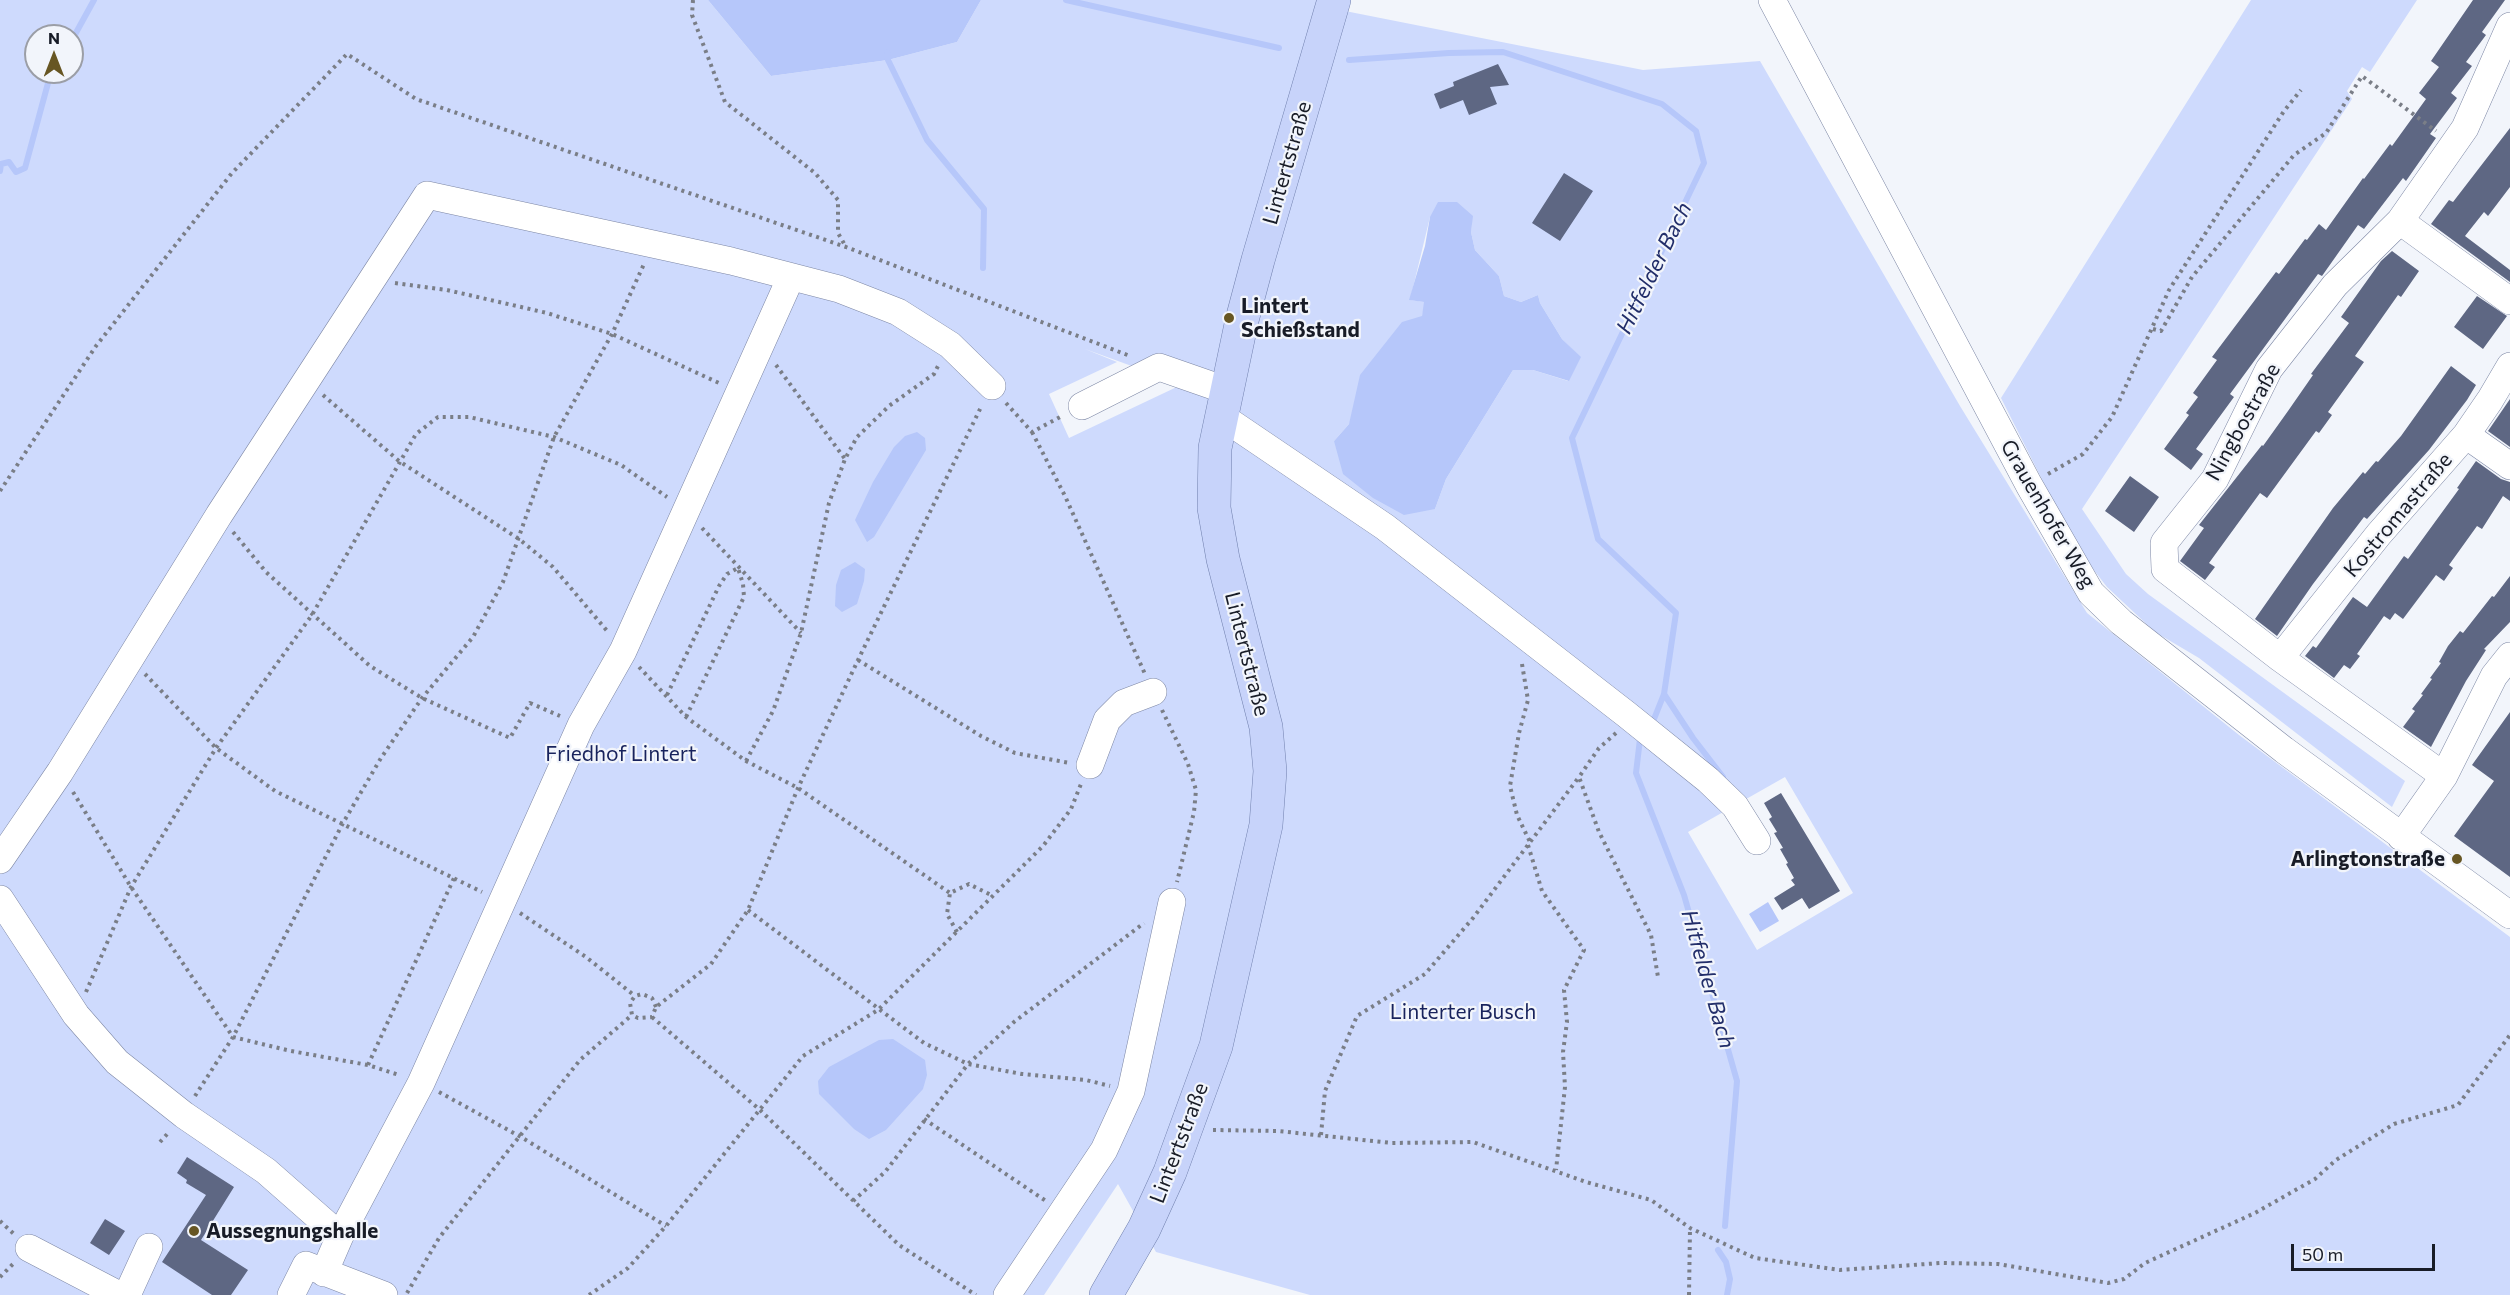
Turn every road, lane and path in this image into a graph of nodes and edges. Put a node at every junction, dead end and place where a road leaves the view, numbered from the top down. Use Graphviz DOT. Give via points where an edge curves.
graph roads {
  1 [pos="693,0"];
  2 [pos="1334,0"];
  3 [pos="1772,0"];
  4 [pos="2510,26"];
  5 [pos="2301,90"];
  6 [pos="2454,144"];
  7 [pos="2400,221"];
  8 [pos="653,244"];
  9 [pos="846,247"];
  10 [pos="791,277"];
  11 [pos="372,280"];
  12 [pos="2510,301"];
  13 [pos="2153,329"];
  14 [pos="612,334"];
  15 [pos="761,345"];
  16 [pos="950,345"];
  17 [pos="2510,366"];
  18 [pos="1159,367"];
  19 [pos="992,386"];
  20 [pos="739,392"];
  21 [pos="1225,403"];
  22 [pos="1082,406"];
  23 [pos="1032,432"];
  24 [pos="2466,435"];
  25 [pos="554,437"];
  26 [pos="845,459"];
  27 [pos="2510,466"];
  28 [pos="2029,485"];
  29 [pos="0,491"];
  30 [pos="686,510"];
  31 [pos="219,515"];
  32 [pos="738,568"];
  33 [pos="312,615"];
  34 [pos="1519,631"];
  35 [pos="801,633"];
  36 [pos="2510,656"];
  37 [pos="130,658"];
  38 [pos="2280,658"];
  39 [pos="858,660"];
  40 [pos="1153,692"];
  41 [pos="667,695"];
  42 [pos="422,698"];
  43 [pos="1626,714"];
  44 [pos="686,717"];
  45 [pos="581,725"];
  46 [pos="216,748"];
  47 [pos="746,761"];
  48 [pos="1090,765"];
  49 [pos="60,772"];
  50 [pos="2444,776"];
  51 [pos="1579,777"];
  52 [pos="343,823"];
  53 [pos="2401,837"];
  54 [pos="1757,841"];
  55 [pos="1529,843"];
  56 [pos="0,860"];
  57 [pos="454,878"];
  58 [pos="131,887"];
  59 [pos="993,896"];
  60 [pos="0,898"];
  61 [pos="502,901"];
  62 [pos="1172,902"];
  63 [pos="748,910"];
  64 [pos="2510,915"];
  65 [pos="957,932"];
  66 [pos="1658,977"];
  67 [pos="634,996"];
  68 [pos="656,1007"];
  69 [pos="878,1010"];
  70 [pos="76,1015"];
  71 [pos="632,1015"];
  72 [pos="652,1017"];
  73 [pos="2510,1035"];
  74 [pos="233,1037"];
  75 [pos="968,1064"];
  76 [pos="368,1065"];
  77 [pos="421,1083"];
  78 [pos="1131,1091"];
  79 [pos="760,1110"];
  80 [pos="184,1115"];
  81 [pos="924,1119"];
  82 [pos="1190,1122"];
  83 [pos="1321,1135"];
  84 [pos="521,1137"];
  85 [pos="160,1142"];
  86 [pos="1556,1170"];
  87 [pos="853,1201"];
  88 [pos="1062,1212"];
  89 [pos="666,1226"];
  90 [pos="1690,1228"];
  91 [pos="340,1236"];
  92 [pos="149,1247"];
  93 [pos="29,1248"];
  94 [pos="324,1273"];
  95 [pos="119,1295"];
  96 [pos="127,1295"];
  97 [pos="291,1295"];
  98 [pos="384,1295"];
  99 [pos="406,1295"];
  100 [pos="589,1295"];
  101 [pos="976,1295"];
  102 [pos="1007,1295"];
  103 [pos="1106,1295"];
  104 [pos="1689,1295"];
  1 -- 9 [label="path" via="692,15 725,102 814,173 838,200 838,233"];
  2 -- 21 [label="main road, Lintertstraße" via="1258,260"];
  3 -- 28 [label="street, Grauenhofer Weg"];
  4 -- 6 [label="street, Ningbostraße" via="2465,128"];
  5 -- 13 [label="path" via="2196,245 2169,290"];
  6 -- 7 [label="street, Ningbostraße"];
  6 -- 13 [label="path" via="2362,76 2326,133 2294,155 2192,278 2161,331"];
  7 -- 12 [label="street"];
  7 -- 38 [label="street, Ningbostraße" via="2335,285 2270,369 2215,479 2164,543 2165,569"];
  8 -- 10 [label="street"];
  8 -- 11 [label="street" via="427,195"];
  8 -- 14 [label="path"];
  9 -- 18 [label="path"];
  9 -- 29 [label="path" via="416,99 347,54 232,173 96,346"];
  10 -- 15 [label="street"];
  10 -- 16 [label="street" via="839,289 898,312"];
  11 -- 14 [label="path" via="447,290 547,313"];
  11 -- 31 [label="street"];
  13 -- 28 [label="path" via="2112,417 2083,454"];
  14 -- 20 [label="path"];
  14 -- 25 [label="path"];
  15 -- 20 [label="street"];
  15 -- 26 [label="path"];
  16 -- 19 [label="street"];
  16 -- 26 [label="path" via="934,374 889,406 857,437"];
  17 -- 24 [label="street, Kostromastraße"];
  18 -- 21 [label="street"];
  18 -- 22 [label="street"];
  19 -- 23 [label="path"];
  19 -- 39 [label="path"];
  20 -- 30 [label="street"];
  21 -- 34 [label="street"];
  21 -- 82 [label="main road, Lintertstraße" via="1215,448 1214,508 1223,559 1266,727 1270,771 1266,825 1253,888 1216,1046"];
  22 -- 23 [label="path"];
  23 -- 40 [label="path"];
  24 -- 27 [label="street"];
  24 -- 38 [label="street, Kostromastraße" via="2379,534"];
  25 -- 30 [label="path" via="621,465"];
  25 -- 33 [label="path" via="469,417 438,417 416,434"];
  25 -- 42 [label="path" via="503,582 473,637"];
  26 -- 35 [label="path" via="829,502"];
  28 -- 53 [label="street, Grauenhofer Weg" via="2091,593 2121,622"];
  30 -- 32 [label="path"];
  30 -- 45 [label="street" via="623,651"];
  31 -- 33 [label="path" via="266,572"];
  31 -- 37 [label="street"];
  32 -- 35 [label="path"];
  32 -- 41 [label="path" via="727,574 719,586"];
  32 -- 44 [label="path" via="744,597"];
  33 -- 42 [label="path" via="369,666"];
  33 -- 46 [label="path"];
  34 -- 43 [label="street"];
  34 -- 55 [label="path" via="1510,640 1523,666 1528,700 1518,733 1510,786"];
  35 -- 47 [label="path" via="773,711"];
  36 -- 50 [label="street" via="2494,676"];
  37 -- 46 [label="path"];
  37 -- 49 [label="street"];
  38 -- 50 [label="street, Ningbostraße"];
  39 -- 48 [label="path" via="1015,753"];
  39 -- 63 [label="path" via="798,788"];
  40 -- 48 [label="street" via="1124,703 1107,720"];
  40 -- 62 [label="path" via="1188,764 1196,790"];
  42 -- 45 [label="path" via="510,738 530,703"];
  42 -- 52 [label="path"];
  43 -- 51 [label="path" via="1616,733 1599,748"];
  43 -- 54 [label="street" via="1708,780 1734,806"];
  45 -- 61 [label="street"];
  46 -- 52 [label="path" via="275,791"];
  46 -- 58 [label="path"];
  48 -- 59 [label="path" via="1071,809 1057,828"];
  49 -- 56 [label="street"];
  49 -- 58 [label="path"];
  50 -- 53 [label="street"];
  51 -- 55 [label="path"];
  51 -- 66 [label="path" via="1599,832 1651,935"];
  52 -- 57 [label="path"];
  52 -- 74 [label="path"];
  53 -- 64 [label="street, Grauenhofer Weg"];
  55 -- 83 [label="path" via="1425,974 1357,1016 1325,1092"];
  55 -- 86 [label="path" via="1542,891 1584,950 1564,990 1565,1087"];
  57 -- 61 [label="path"];
  57 -- 76 [label="path"];
  58 -- 70 [label="path"];
  58 -- 74 [label="path"];
  59 -- 65 [label="path"];
  59 -- 65 [label="path" via="969,884 950,893 947,914"];
  60 -- 70 [label="street"];
  61 -- 67 [label="path" via="586,957"];
  61 -- 77 [label="street"];
  62 -- 75 [label="path" via="1014,1022"];
  62 -- 78 [label="street"];
  63 -- 68 [label="path" via="711,964"];
  63 -- 69 [label="path"];
  65 -- 69 [label="path"];
  67 -- 68 [label="path" via="652,998"];
  67 -- 71 [label="path" via="630,1003"];
  68 -- 72 [label="path"];
  69 -- 75 [label="path" via="924,1043"];
  69 -- 79 [label="path" via="803,1056"];
  70 -- 80 [label="street" via="117,1062"];
  71 -- 72 [label="path"];
  71 -- 84 [label="path" via="580,1060"];
  72 -- 79 [label="path"];
  73 -- 90 [label="path" via="2458,1105 2394,1124 2275,1202 2145,1263 2124,1279 2108,1283 1998,1264 1941,1263 1840,1270 1796,1265 1755,1258"];
  74 -- 76 [label="path"];
  74 -- 80 [label="path"];
  75 -- 78 [label="path" via="1086,1080"];
  75 -- 81 [label="path"];
  76 -- 77 [label="path"];
  77 -- 84 [label="path"];
  77 -- 91 [label="street"];
  78 -- 88 [label="street" via="1104,1150"];
  79 -- 87 [label="path"];
  79 -- 89 [label="path"];
  80 -- 85 [label="path"];
  80 -- 91 [label="street" via="266,1171"];
  81 -- 87 [label="path" via="885,1172"];
  81 -- 88 [label="path"];
  82 -- 83 [label="path" via="1215,1131"];
  82 -- 103 [label="main road, Lintertstraße" via="1144,1229"];
  83 -- 86 [label="path" via="1392,1143 1473,1142"];
  84 -- 89 [label="path"];
  84 -- 99 [label="path" via="439,1238"];
  86 -- 90 [label="path" via="1651,1200"];
  87 -- 101 [label="path" via="899,1245"];
  88 -- 102 [label="street"];
  89 -- 100 [label="path" via="628,1268"];
  90 -- 104 [label="path"];
  91 -- 94 [label="street"];
  92 -- 96 [label="street"];
  93 -- 95 [label="street"];
  94 -- 97 [label="street" via="306,1265"];
  94 -- 98 [label="street"];
}
